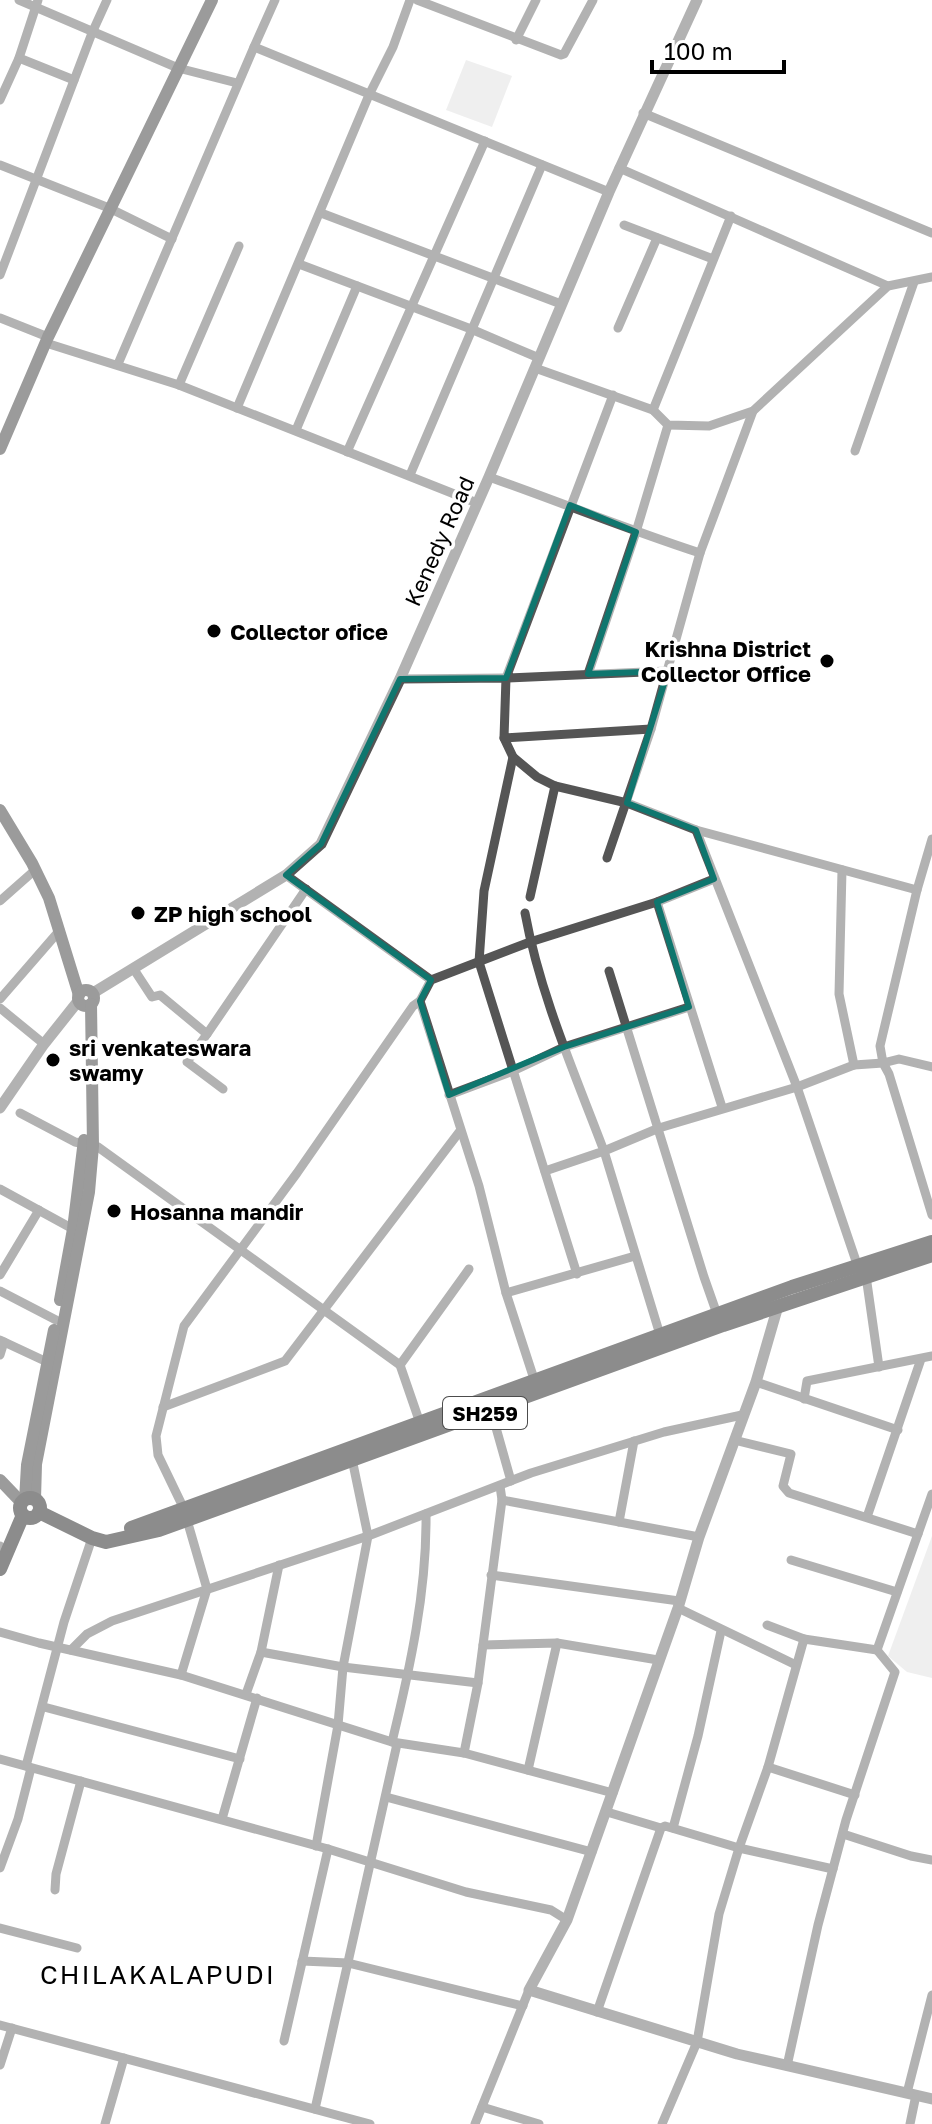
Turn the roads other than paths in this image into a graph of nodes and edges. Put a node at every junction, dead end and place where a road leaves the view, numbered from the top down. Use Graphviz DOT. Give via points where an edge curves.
graph roads {
  1 [pos="19,0"];
  2 [pos="107,0"];
  3 [pos="212,0"];
  4 [pos="275,0"];
  5 [pos="410,0"];
  6 [pos="417,0"];
  7 [pos="536,0"];
  8 [pos="593,0"];
  9 [pos="694,1"];
  10 [pos="36,4"];
  11 [pos="440,4"];
  12 [pos="92,32"];
  13 [pos="516,40"];
  14 [pos="254,47"];
  15 [pos="19,58"];
  16 [pos="178,68"];
  17 [pos="4,76"];
  18 [pos="74,80"];
  19 [pos="237,83"];
  20 [pos="369,95"];
  21 [pos="0,100"];
  22 [pos="643,113"];
  23 [pos="485,141"];
  24 [pos="0,165"];
  25 [pos="542,165"];
  26 [pos="619,168"];
  27 [pos="36,179"];
  28 [pos="609,192"];
  29 [pos="109,208"];
  30 [pos="321,213"];
  31 [pos="731,216"];
  32 [pos="624,225"];
  33 [pos="932,233"];
  34 [pos="657,238"];
  35 [pos="172,239"];
  36 [pos="239,246"];
  37 [pos="434,256"];
  38 [pos="713,259"];
  39 [pos="299,264"];
  40 [pos="0,275"];
  41 [pos="932,277"];
  42 [pos="493,279"];
  43 [pos="914,282"];
  44 [pos="357,286"];
  45 [pos="888,286"];
  46 [pos="561,304"];
  47 [pos="411,306"];
  48 [pos="0,318"];
  49 [pos="618,328"];
  50 [pos="471,329"];
  51 [pos="47,340"];
  52 [pos="537,363"];
  53 [pos="118,364"];
  54 [pos="179,385"];
  55 [pos="613,395"];
  56 [pos="237,408"];
  57 [pos="653,410"];
  58 [pos="753,411"];
  59 [pos="668,425"];
  60 [pos="296,430"];
  61 [pos="0,449"];
  62 [pos="855,451"];
  63 [pos="347,452"];
  64 [pos="410,475"];
  65 [pos="489,477"];
  66 [pos="477,503"];
  67 [pos="570,505"];
  68 [pos="636,532"];
  69 [pos="700,553"];
  70 [pos="668,671"];
  71 [pos="588,674"];
  72 [pos="506,678"];
  73 [pos="400,679"];
  74 [pos="651,729"];
  75 [pos="504,738"];
  76 [pos="513,757"];
  77 [pos="555,786"];
  78 [pos="627,803"];
  79 [pos="0,810"];
  80 [pos="696,830"];
  81 [pos="932,839"];
  82 [pos="607,858"];
  83 [pos="35,870"];
  84 [pos="842,870"];
  85 [pos="286,875"];
  86 [pos="714,879"];
  87 [pos="306,889"];
  88 [pos="917,890"];
  89 [pos="530,897"];
  90 [pos="0,901"];
  91 [pos="657,902"];
  92 [pos="525,913"];
  93 [pos="60,930"];
  94 [pos="530,942"];
  95 [pos="479,962"];
  96 [pos="133,968"];
  97 [pos="609,971"];
  98 [pos="431,980"];
  99 [pos="0,999"];
  100 [pos="85,999"];
  101 [pos="420,1001"];
  102 [pos="689,1007"];
  103 [pos="0,1008"];
  104 [pos="627,1027"];
  105 [pos="207,1034"];
  106 [pos="44,1044"];
  107 [pos="564,1047"];
  108 [pos="883,1063"];
  109 [pos="854,1065"];
  110 [pos="932,1067"];
  111 [pos="513,1071"];
  112 [pos="797,1087"];
  113 [pos="223,1089"];
  114 [pos="449,1095"];
  115 [pos="2,1101"];
  116 [pos="722,1107"];
  117 [pos="20,1113"];
  118 [pos="659,1128"];
  119 [pos="460,1131"];
  120 [pos="88,1146"];
  121 [pos="604,1151"];
  122 [pos="545,1171"];
  123 [pos="0,1189"];
  124 [pos="39,1210"];
  125 [pos="932,1215"];
  126 [pos="73,1229"];
  127 [pos="932,1242"];
  128 [pos="241,1249"];
  129 [pos="932,1255"];
  130 [pos="635,1256"];
  131 [pos="469,1269"];
  132 [pos="862,1272"];
  133 [pos="577,1274"];
  134 [pos="0,1275"];
  135 [pos="0,1291"];
  136 [pos="506,1293"];
  137 [pos="777,1299"];
  138 [pos="323,1310"];
  139 [pos="717,1314"];
  140 [pos="56,1320"];
  141 [pos="661,1340"];
  142 [pos="2,1341"];
  143 [pos="0,1355"];
  144 [pos="927,1357"];
  145 [pos="47,1362"];
  146 [pos="400,1365"];
  147 [pos="879,1367"];
  148 [pos="535,1382"];
  149 [pos="756,1382"];
  150 [pos="804,1399"];
  151 [pos="163,1407"];
  152 [pos="491,1410"];
  153 [pos="742,1415"];
  154 [pos="420,1423"];
  155 [pos="898,1430"];
  156 [pos="734,1440"];
  157 [pos="634,1441"];
  158 [pos="352,1459"];
  159 [pos="0,1480"];
  160 [pos="511,1481"];
  161 [pos="500,1486"];
  162 [pos="932,1494"];
  163 [pos="502,1500"];
  164 [pos="29,1507"];
  165 [pos="426,1514"];
  166 [pos="185,1515"];
  167 [pos="867,1517"];
  168 [pos="619,1522"];
  169 [pos="918,1534"];
  170 [pos="368,1536"];
  171 [pos="699,1537"];
  172 [pos="92,1538"];
  173 [pos="0,1548"];
  174 [pos="791,1560"];
  175 [pos="279,1565"];
  176 [pos="0,1569"];
  177 [pos="491,1575"];
  178 [pos="207,1589"];
  179 [pos="897,1592"];
  180 [pos="678,1604"];
  181 [pos="767,1625"];
  182 [pos="721,1631"];
  183 [pos="0,1632"];
  184 [pos="804,1639"];
  185 [pos="557,1643"];
  186 [pos="483,1645"];
  187 [pos="57,1647"];
  188 [pos="71,1650"];
  189 [pos="877,1650"];
  190 [pos="261,1652"];
  191 [pos="658,1660"];
  192 [pos="796,1665"];
  193 [pos="343,1667"];
  194 [pos="181,1675"];
  195 [pos="408,1675"];
  196 [pos="478,1683"];
  197 [pos="246,1694"];
  198 [pos="257,1698"];
  199 [pos="44,1707"];
  200 [pos="338,1725"];
  201 [pos="394,1743"];
  202 [pos="464,1753"];
  203 [pos="0,1759"];
  204 [pos="240,1759"];
  205 [pos="28,1767"];
  206 [pos="768,1767"];
  207 [pos="528,1770"];
  208 [pos="81,1781"];
  209 [pos="613,1793"];
  210 [pos="855,1795"];
  211 [pos="386,1797"];
  212 [pos="607,1812"];
  213 [pos="222,1819"];
  214 [pos="661,1828"];
  215 [pos="673,1828"];
  216 [pos="843,1834"];
  217 [pos="316,1846"];
  218 [pos="739,1848"];
  219 [pos="328,1849"];
  220 [pos="592,1852"];
  221 [pos="932,1860"];
  222 [pos="372,1864"];
  223 [pos="0,1868"];
  224 [pos="833,1869"];
  225 [pos="55,1890"];
  226 [pos="567,1920"];
  227 [pos="0,1928"];
  228 [pos="77,1948"];
  229 [pos="302,1961"];
  230 [pos="348,1963"];
  231 [pos="529,1990"];
  232 [pos="932,1995"];
  233 [pos="523,2006"];
  234 [pos="597,2012"];
  235 [pos="0,2025"];
  236 [pos="12,2028"];
  237 [pos="284,2041"];
  238 [pos="697,2042"];
  239 [pos="124,2058"];
  240 [pos="0,2065"];
  241 [pos="787,2066"];
  242 [pos="911,2094"];
  243 [pos="932,2099"];
  244 [pos="482,2107"];
  245 [pos="315,2109"];
  246 [pos="105,2124"];
  247 [pos="370,2124"];
  248 [pos="475,2124"];
  249 [pos="539,2124"];
  250 [pos="662,2124"];
  251 [pos="910,2124"];
  1 -- 10 [label="street"];
  2 -- 12 [label="street"];
  3 -- 16 [label="main road"];
  4 -- 14 [label="street"];
  5 -- 20 [label="street"];
  6 -- 11 [label="street"];
  7 -- 13 [label="street"];
  8 -- 13 [label="street" via="564,54"];
  9 -- 22 [label="street, Kenedy Road"];
  10 -- 12 [label="street"];
  10 -- 15 [label="street"];
  11 -- 13 [label="street"];
  12 -- 16 [label="street"];
  12 -- 18 [label="street"];
  14 -- 19 [label="street"];
  14 -- 20 [label="street"];
  15 -- 17 [label="street"];
  15 -- 18 [label="street"];
  16 -- 19 [label="street"];
  16 -- 29 [label="main road"];
  17 -- 21 [label="street"];
  18 -- 27 [label="street"];
  19 -- 35 [label="street"];
  20 -- 23 [label="street"];
  20 -- 30 [label="street"];
  22 -- 26 [label="street, Kenedy Road"];
  22 -- 33 [label="street"];
  23 -- 25 [label="street"];
  23 -- 37 [label="street"];
  24 -- 27 [label="street"];
  25 -- 28 [label="street"];
  25 -- 42 [label="street"];
  26 -- 28 [label="street, Kenedy Road"];
  26 -- 31 [label="street"];
  27 -- 29 [label="street"];
  27 -- 40 [label="street"];
  28 -- 46 [label="street, Kenedy Road"];
  29 -- 35 [label="street"];
  29 -- 51 [label="main road"];
  30 -- 37 [label="street"];
  30 -- 39 [label="street"];
  31 -- 38 [label="street"];
  31 -- 45 [label="street"];
  32 -- 34 [label="street"];
  34 -- 38 [label="street"];
  34 -- 49 [label="street"];
  35 -- 53 [label="street"];
  36 -- 54 [label="street"];
  37 -- 42 [label="street"];
  37 -- 47 [label="street"];
  38 -- 57 [label="street"];
  39 -- 44 [label="street"];
  39 -- 56 [label="street"];
  41 -- 43 [label="street"];
  42 -- 46 [label="street"];
  42 -- 50 [label="street"];
  43 -- 45 [label="street"];
  43 -- 62 [label="street"];
  44 -- 47 [label="street"];
  44 -- 60 [label="street"];
  45 -- 58 [label="street"];
  46 -- 52 [label="street, Kenedy Road"];
  47 -- 50 [label="street"];
  47 -- 63 [label="street"];
  48 -- 51 [label="street"];
  50 -- 52 [label="street"];
  50 -- 64 [label="street"];
  51 -- 53 [label="street"];
  51 -- 61 [label="main road"];
  52 -- 55 [label="street"];
  52 -- 65 [label="street, Kenedy Road"];
  53 -- 54 [label="street"];
  54 -- 56 [label="street"];
  55 -- 57 [label="street"];
  55 -- 67 [label="street"];
  56 -- 60 [label="street"];
  57 -- 59 [label="street"];
  58 -- 59 [label="street" via="709,426"];
  58 -- 69 [label="street"];
  59 -- 68 [label="street"];
  60 -- 63 [label="street"];
  63 -- 64 [label="street"];
  64 -- 66 [label="street"];
  65 -- 66 [label="street, Kenedy Road"];
  65 -- 67 [label="street"];
  66 -- 73 [label="street, Kenedy Road"];
  67 -- 68 [label="street"];
  67 -- 72 [label="street"];
  68 -- 69 [label="street"];
  68 -- 71 [label="street"];
  69 -- 70 [label="street"];
  70 -- 71 [label="street"];
  70 -- 74 [label="street"];
  71 -- 72 [label="street"];
  72 -- 73 [label="street"];
  72 -- 75 [label="street"];
  73 -- 85 [label="street, Kenedy Road" via="321,844"];
  74 -- 75 [label="street"];
  74 -- 78 [label="street"];
  75 -- 76 [label="street"];
  76 -- 77 [label="street"];
  76 -- 95 [label="street" via="484,891"];
  77 -- 78 [label="street"];
  77 -- 89 [label="street"];
  78 -- 80 [label="street"];
  78 -- 82 [label="street"];
  79 -- 83 [label="main road"];
  80 -- 84 [label="street"];
  80 -- 86 [label="street"];
  81 -- 88 [label="street"];
  83 -- 90 [label="street"];
  83 -- 93 [label="main road"];
  84 -- 88 [label="street"];
  84 -- 109 [label="street" via="839,994"];
  85 -- 87 [label="street"];
  85 -- 96 [label="street, Kenedy Road"];
  86 -- 91 [label="street"];
  86 -- 112 [label="street"];
  87 -- 98 [label="street"];
  87 -- 105 [label="street"];
  88 -- 108 [label="street" via="880,1046"];
  91 -- 94 [label="street"];
  91 -- 102 [label="street"];
  92 -- 94 [label="street"];
  93 -- 99 [label="street"];
  93 -- 100 [label="main road"];
  94 -- 95 [label="street"];
  94 -- 107 [label="street"];
  95 -- 98 [label="street"];
  95 -- 111 [label="street"];
  96 -- 100 [label="street, Kenedy Road"];
  96 -- 105 [label="street" via="152,997 160,995"];
  97 -- 104 [label="street"];
  98 -- 101 [label="street"];
  100 -- 106 [label="street, Kenedy Road"];
  100 -- 120 [label="main road"];
  101 -- 114 [label="street"];
  101 -- 128 [label="street"];
  102 -- 104 [label="street"];
  102 -- 116 [label="street"];
  103 -- 106 [label="street"];
  104 -- 107 [label="street"];
  104 -- 118 [label="street"];
  105 -- 113 [label="street" via="187,1062"];
  106 -- 115 [label="street, Kenedy Road"];
  107 -- 111 [label="street"];
  107 -- 121 [label="street"];
  108 -- 109 [label="street"];
  108 -- 110 [label="street" via="899,1059"];
  108 -- 125 [label="street"];
  109 -- 112 [label="street"];
  111 -- 114 [label="street"];
  111 -- 122 [label="street"];
  112 -- 116 [label="street"];
  112 -- 132 [label="street"];
  114 -- 119 [label="street"];
  116 -- 118 [label="street"];
  117 -- 120 [label="street"];
  118 -- 121 [label="street"];
  118 -- 139 [label="street"];
  119 -- 136 [label="street"];
  119 -- 138 [label="street"];
  120 -- 126 [label="main road"];
  120 -- 128 [label="street" via="98,1147"];
  120 -- 164 [label="main road" via="82,1233"];
  121 -- 122 [label="street"];
  121 -- 130 [label="street"];
  122 -- 133 [label="street"];
  123 -- 124 [label="street"];
  124 -- 126 [label="street"];
  124 -- 134 [label="street"];
  126 -- 140 [label="main road"];
  127 -- 132 [label="main road, SH259"];
  128 -- 138 [label="street"];
  128 -- 151 [label="street" via="184,1326"];
  129 -- 132 [label="main road, SH259"];
  130 -- 133 [label="street"];
  130 -- 141 [label="street"];
  131 -- 146 [label="street"];
  132 -- 137 [label="main road, SH259"];
  132 -- 147 [label="street"];
  133 -- 136 [label="street"];
  135 -- 140 [label="street"];
  136 -- 148 [label="street"];
  137 -- 139 [label="main road, SH259"];
  137 -- 141 [label="main road, SH259"];
  137 -- 149 [label="street"];
  138 -- 146 [label="street"];
  138 -- 151 [label="street" via="285,1361"];
  139 -- 141 [label="main road, SH259"];
  140 -- 145 [label="main road"];
  141 -- 148 [label="main road, SH259"];
  141 -- 152 [label="main road, SH259"];
  142 -- 143 [label="street"];
  142 -- 145 [label="street"];
  144 -- 147 [label="street"];
  144 -- 155 [label="street"];
  145 -- 164 [label="main road" via="27,1465"];
  146 -- 154 [label="street"];
  147 -- 150 [label="street" via="807,1381"];
  148 -- 154 [label="main road, SH259"];
  149 -- 150 [label="street"];
  149 -- 153 [label="street"];
  150 -- 155 [label="street"];
  151 -- 166 [label="street" via="158,1455"];
  152 -- 158 [label="main road, SH259"];
  152 -- 160 [label="street"];
  153 -- 156 [label="street"];
  153 -- 157 [label="street"];
  154 -- 166 [label="main road, SH259"];
  155 -- 167 [label="street"];
  156 -- 167 [label="street" via="791,1454 783,1486 789,1493"];
  156 -- 171 [label="street"];
  157 -- 160 [label="street"];
  157 -- 168 [label="street"];
  158 -- 166 [label="main road, SH259"];
  158 -- 170 [label="street"];
  159 -- 164 [label="main road"];
  160 -- 161 [label="street"];
  161 -- 163 [label="street"];
  161 -- 165 [label="street"];
  162 -- 169 [label="street"];
  163 -- 168 [label="street"];
  163 -- 177 [label="street"];
  164 -- 166 [label="main road, SH259" via="98,1533"];
  164 -- 172 [label="main road, SH259"];
  164 -- 173 [label="main road"];
  164 -- 176 [label="main road"];
  165 -- 170 [label="street"];
  165 -- 195 [label="street" via="427,1556"];
  166 -- 172 [label="main road, SH259" via="159,1530 106,1542"];
  166 -- 178 [label="street"];
  167 -- 169 [label="street"];
  168 -- 171 [label="street"];
  169 -- 179 [label="street"];
  170 -- 175 [label="street"];
  170 -- 193 [label="street"];
  171 -- 180 [label="street"];
  172 -- 187 [label="street"];
  174 -- 179 [label="street"];
  175 -- 178 [label="street"];
  175 -- 190 [label="street"];
  177 -- 180 [label="street"];
  177 -- 186 [label="street"];
  178 -- 188 [label="street" via="102,1625"];
  178 -- 194 [label="street"];
  179 -- 189 [label="street"];
  180 -- 182 [label="street"];
  180 -- 191 [label="street"];
  181 -- 184 [label="street"];
  182 -- 192 [label="street"];
  182 -- 215 [label="street"];
  183 -- 187 [label="street"];
  184 -- 189 [label="street"];
  184 -- 192 [label="street"];
  185 -- 186 [label="street"];
  185 -- 191 [label="street"];
  185 -- 207 [label="street"];
  186 -- 196 [label="street"];
  187 -- 188 [label="street"];
  187 -- 199 [label="street"];
  188 -- 194 [label="street"];
  189 -- 210 [label="street" via="895,1672"];
  190 -- 193 [label="street"];
  190 -- 197 [label="street"];
  191 -- 209 [label="street"];
  192 -- 206 [label="street"];
  193 -- 195 [label="street"];
  193 -- 200 [label="street"];
  194 -- 197 [label="street"];
  195 -- 196 [label="street"];
  195 -- 201 [label="street"];
  196 -- 202 [label="street"];
  197 -- 198 [label="street"];
  198 -- 200 [label="street"];
  198 -- 204 [label="street"];
  199 -- 204 [label="street"];
  199 -- 205 [label="street"];
  200 -- 201 [label="street"];
  200 -- 217 [label="street"];
  201 -- 202 [label="street"];
  201 -- 211 [label="street"];
  202 -- 207 [label="street"];
  203 -- 205 [label="street"];
  204 -- 213 [label="street"];
  205 -- 208 [label="street"];
  205 -- 223 [label="street" via="18,1819"];
  206 -- 210 [label="street"];
  206 -- 218 [label="street"];
  207 -- 209 [label="street"];
  208 -- 213 [label="street"];
  208 -- 225 [label="street"];
  209 -- 212 [label="street"];
  210 -- 216 [label="street"];
  211 -- 220 [label="street"];
  211 -- 222 [label="street"];
  212 -- 214 [label="street"];
  212 -- 220 [label="street"];
  213 -- 217 [label="street"];
  214 -- 215 [label="street"];
  214 -- 234 [label="street"];
  215 -- 218 [label="street"];
  216 -- 221 [label="street"];
  216 -- 224 [label="street"];
  217 -- 219 [label="street"];
  218 -- 224 [label="street"];
  218 -- 238 [label="street" via="719,1914"];
  219 -- 222 [label="street"];
  219 -- 229 [label="street"];
  220 -- 226 [label="street"];
  222 -- 226 [label="street" via="551,1910"];
  222 -- 230 [label="street"];
  224 -- 241 [label="street"];
  226 -- 231 [label="street"];
  227 -- 228 [label="street"];
  229 -- 230 [label="street"];
  229 -- 237 [label="street"];
  230 -- 233 [label="street"];
  230 -- 245 [label="street"];
  231 -- 233 [label="street"];
  231 -- 234 [label="street"];
  232 -- 242 [label="street"];
  233 -- 244 [label="street"];
  234 -- 238 [label="street"];
  235 -- 236 [label="street"];
  236 -- 239 [label="street"];
  236 -- 240 [label="street"];
  238 -- 241 [label="street"];
  238 -- 250 [label="street"];
  239 -- 245 [label="street"];
  239 -- 246 [label="street"];
  241 -- 242 [label="street"];
  242 -- 243 [label="street"];
  242 -- 251 [label="street"];
  244 -- 248 [label="street"];
  244 -- 249 [label="street"];
  245 -- 247 [label="street"];
}
